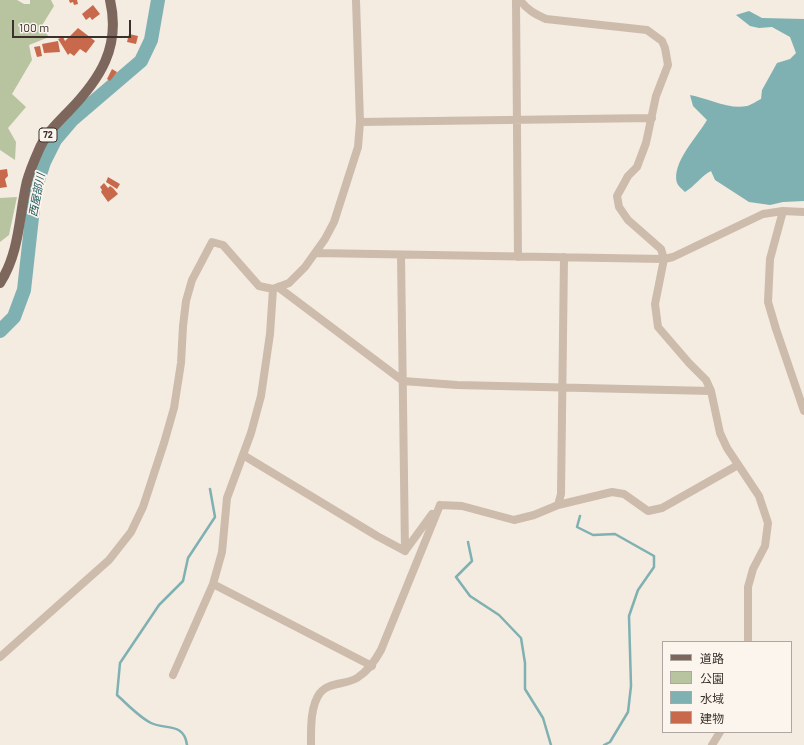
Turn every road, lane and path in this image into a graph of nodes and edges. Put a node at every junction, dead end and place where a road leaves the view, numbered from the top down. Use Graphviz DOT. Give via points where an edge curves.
graph roads {
  1 [pos="110,0"];
  2 [pos="356,0"];
  3 [pos="516,0"];
  4 [pos="520,0"];
  5 [pos="652,118"];
  6 [pos="517,120"];
  7 [pos="360,122"];
  8 [pos="784,211"];
  9 [pos="804,212"];
  10 [pos="316,253"];
  11 [pos="401,255"];
  12 [pos="518,257"];
  13 [pos="564,257"];
  14 [pos="664,259"];
  15 [pos="0,283"];
  16 [pos="275,288"];
  17 [pos="403,381"];
  18 [pos="563,386"];
  19 [pos="711,391"];
  20 [pos="804,411"];
  21 [pos="243,455"];
  22 [pos="738,465"];
  23 [pos="440,505"];
  24 [pos="558,506"];
  25 [pos="405,551"];
  26 [pos="213,584"];
  27 [pos="748,641"];
  28 [pos="0,657"];
  29 [pos="372,666"];
  30 [pos="173,675"];
  31 [pos="719,733"];
  32 [pos="311,745"];
  33 [pos="712,745"];
  1 -- 15 [label="main road, 72" via="114,24 109,52 96,80 38,150 28,179 13,255"];
  2 -- 7 [label="street"];
  3 -- 6 [label="street"];
  4 -- 5 [label="street" via="525,8 546,19 647,30 662,41 668,65 656,96"];
  5 -- 6 [label="street"];
  5 -- 14 [label="street" via="637,167 628,176 617,196 619,207 628,220 660,249"];
  6 -- 7 [label="street"];
  6 -- 12 [label="street"];
  7 -- 10 [label="street" via="358,147 334,222"];
  8 -- 9 [label="street"];
  8 -- 14 [label="street" via="764,214"];
  8 -- 20 [label="street" via="770,259 768,302"];
  10 -- 11 [label="street"];
  10 -- 16 [label="street" via="289,283"];
  11 -- 12 [label="street"];
  11 -- 17 [label="street"];
  12 -- 13 [label="street"];
  13 -- 14 [label="street"];
  13 -- 18 [label="street"];
  14 -- 19 [label="street" via="654,304 658,327 706,380"];
  16 -- 17 [label="street"];
  16 -- 21 [label="street" via="261,396"];
  16 -- 28 [label="street" via="259,286 223,245 212,242 192,280 186,301 174,408 143,507 131,532 109,560"];
  17 -- 18 [label="street" via="456,385"];
  17 -- 25 [label="street"];
  18 -- 19 [label="street"];
  18 -- 24 [label="street" via="561,494"];
  19 -- 22 [label="street" via="720,433"];
  21 -- 25 [label="street"];
  21 -- 26 [label="street" via="227,498 222,552"];
  22 -- 24 [label="street" via="662,508 648,510 624,494 612,492"];
  22 -- 27 [label="street" via="759,496 768,523 766,546 753,569 748,587"];
  23 -- 24 [label="street" via="462,506 514,520"];
  23 -- 25 [label="street"];
  23 -- 29 [label="street" via="382,650"];
  26 -- 29 [label="street"];
  26 -- 30 [label="street"];
  29 -- 32 [label="street" via="356,678 326,688 320,693 314,709"];
  31 -- 33 [label="street"];
}
